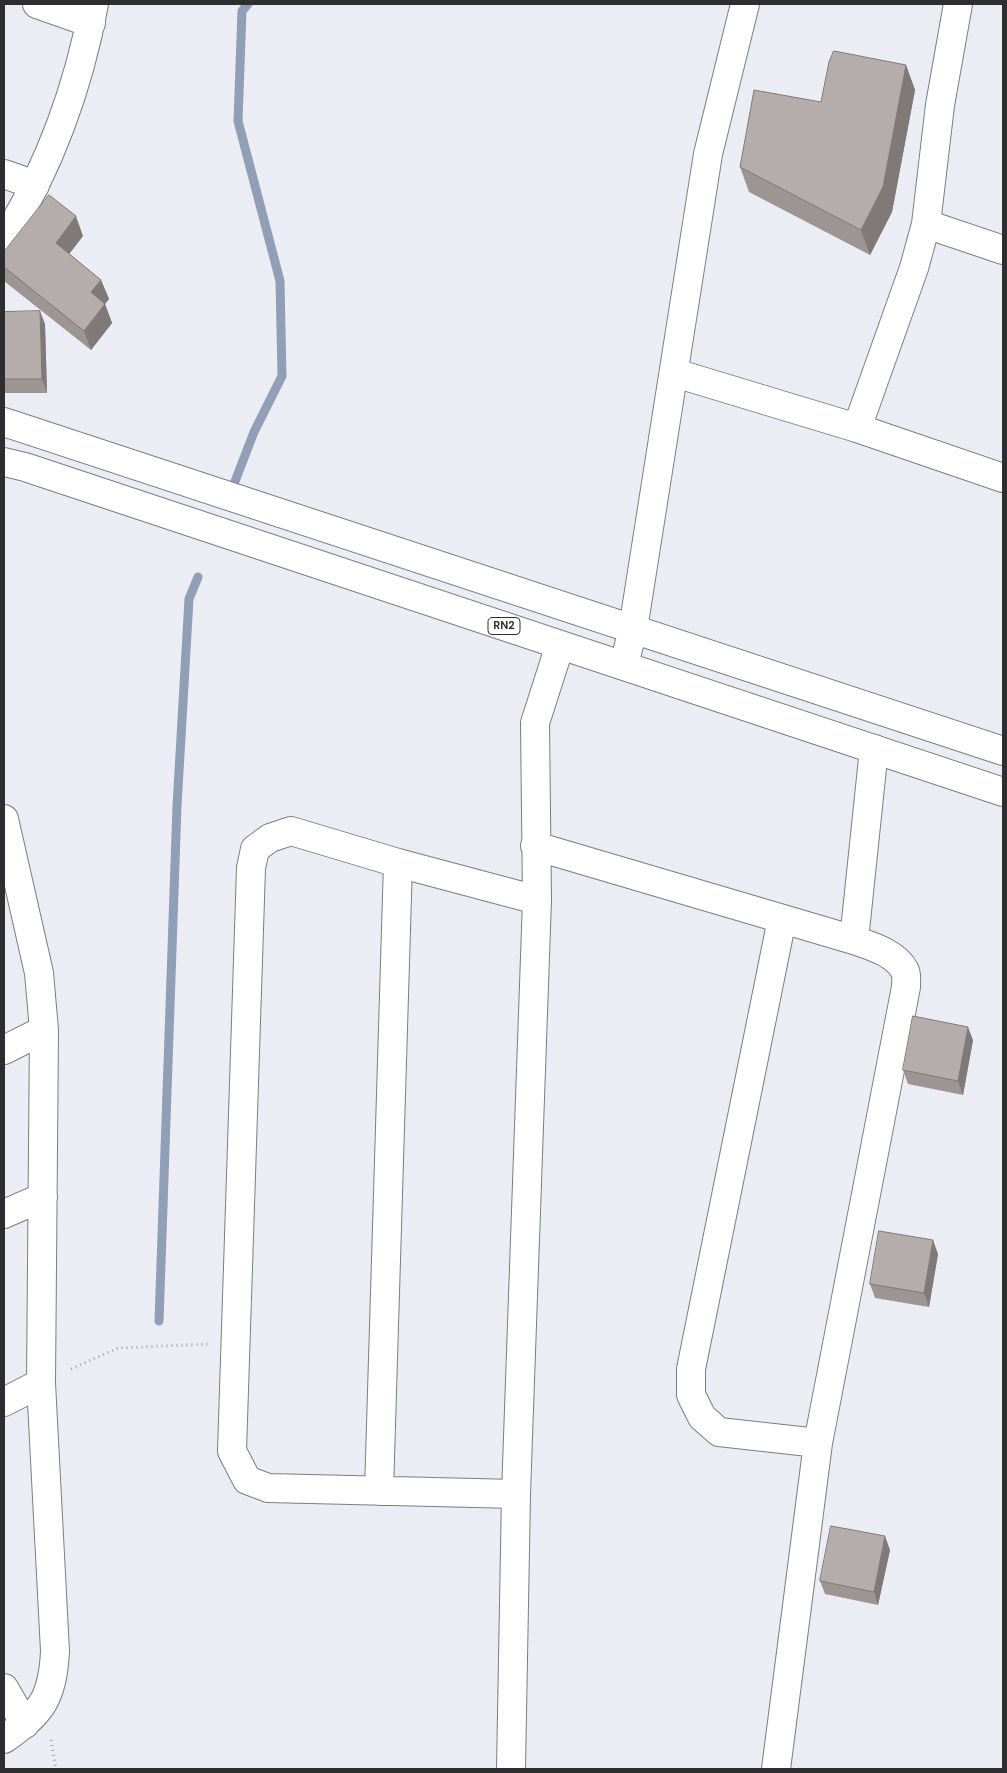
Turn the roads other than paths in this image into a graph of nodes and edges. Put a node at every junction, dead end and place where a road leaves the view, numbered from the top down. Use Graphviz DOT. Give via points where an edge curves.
graph roads {
  1 [pos="37,4"];
  2 [pos="744,4"];
  3 [pos="958,4"];
  4 [pos="93,13"];
  5 [pos="4,174"];
  6 [pos="35,185"];
  7 [pos="926,224"];
  8 [pos="4,240"];
  9 [pos="1003,250"];
  10 [pos="675,373"];
  11 [pos="4,422"];
  12 [pos="857,428"];
  13 [pos="4,462"];
  14 [pos="1003,478"];
  15 [pos="633,629"];
  16 [pos="560,645"];
  17 [pos="624,665"];
  18 [pos="874,749"];
  19 [pos="1003,751"];
  20 [pos="1003,792"];
  21 [pos="4,819"];
  22 [pos="535,846"];
  23 [pos="398,863"];
  24 [pos="11,882"];
  25 [pos="537,900"];
  26 [pos="782,919"];
  27 [pos="854,940"];
  28 [pos="44,1030"];
  29 [pos="4,1050"];
  30 [pos="43,1197"];
  31 [pos="4,1214"];
  32 [pos="41,1383"];
  33 [pos="4,1402"];
  34 [pos="818,1443"];
  35 [pos="379,1491"];
  36 [pos="516,1494"];
  37 [pos="4,1688"];
  38 [pos="14,1732"];
  39 [pos="511,1769"];
  40 [pos="776,1769"];
  1 -- 4 [label="main road"];
  2 -- 10 [label="main road" via="708,154"];
  3 -- 7 [label="main road" via="940,105"];
  4 -- 6 [label="main road" via="67,105"];
  5 -- 6 [label="main road"];
  6 -- 8 [label="main road"];
  7 -- 9 [label="main road"];
  7 -- 12 [label="main road" via="914,268"];
  10 -- 12 [label="main road"];
  10 -- 15 [label="main road"];
  11 -- 15 [label="main road"];
  12 -- 14 [label="main road"];
  13 -- 16 [label="main road, RN2"];
  15 -- 17 [label="main road"];
  15 -- 19 [label="main road"];
  16 -- 17 [label="main road, RN2"];
  16 -- 22 [label="main road" via="535,723"];
  17 -- 18 [label="main road, RN2"];
  18 -- 20 [label="main road, RN2"];
  18 -- 27 [label="main road"];
  21 -- 24 [label="main road"];
  22 -- 25 [label="main road"];
  22 -- 26 [label="main road"];
  23 -- 25 [label="main road"];
  23 -- 35 [label="main road"];
  23 -- 35 [label="main road" via="291,832 270,838 256,849 251,868 232,1441 232,1451 247,1480 268,1488"];
  24 -- 28 [label="main road" via="39,973"];
  25 -- 36 [label="main road"];
  26 -- 27 [label="main road"];
  26 -- 34 [label="main road" via="691,1369 691,1395 702,1417 718,1432"];
  27 -- 34 [label="main road" via="884,952 897,962 905,972 906,987"];
  28 -- 29 [label="main road"];
  28 -- 30 [label="main road"];
  30 -- 31 [label="main road"];
  30 -- 32 [label="main road"];
  32 -- 33 [label="main road"];
  32 -- 38 [label="main road" via="54,1678 45,1701"];
  34 -- 40 [label="main road"];
  35 -- 36 [label="main road"];
  36 -- 39 [label="main road"];
  37 -- 38 [label="main road"];
}
